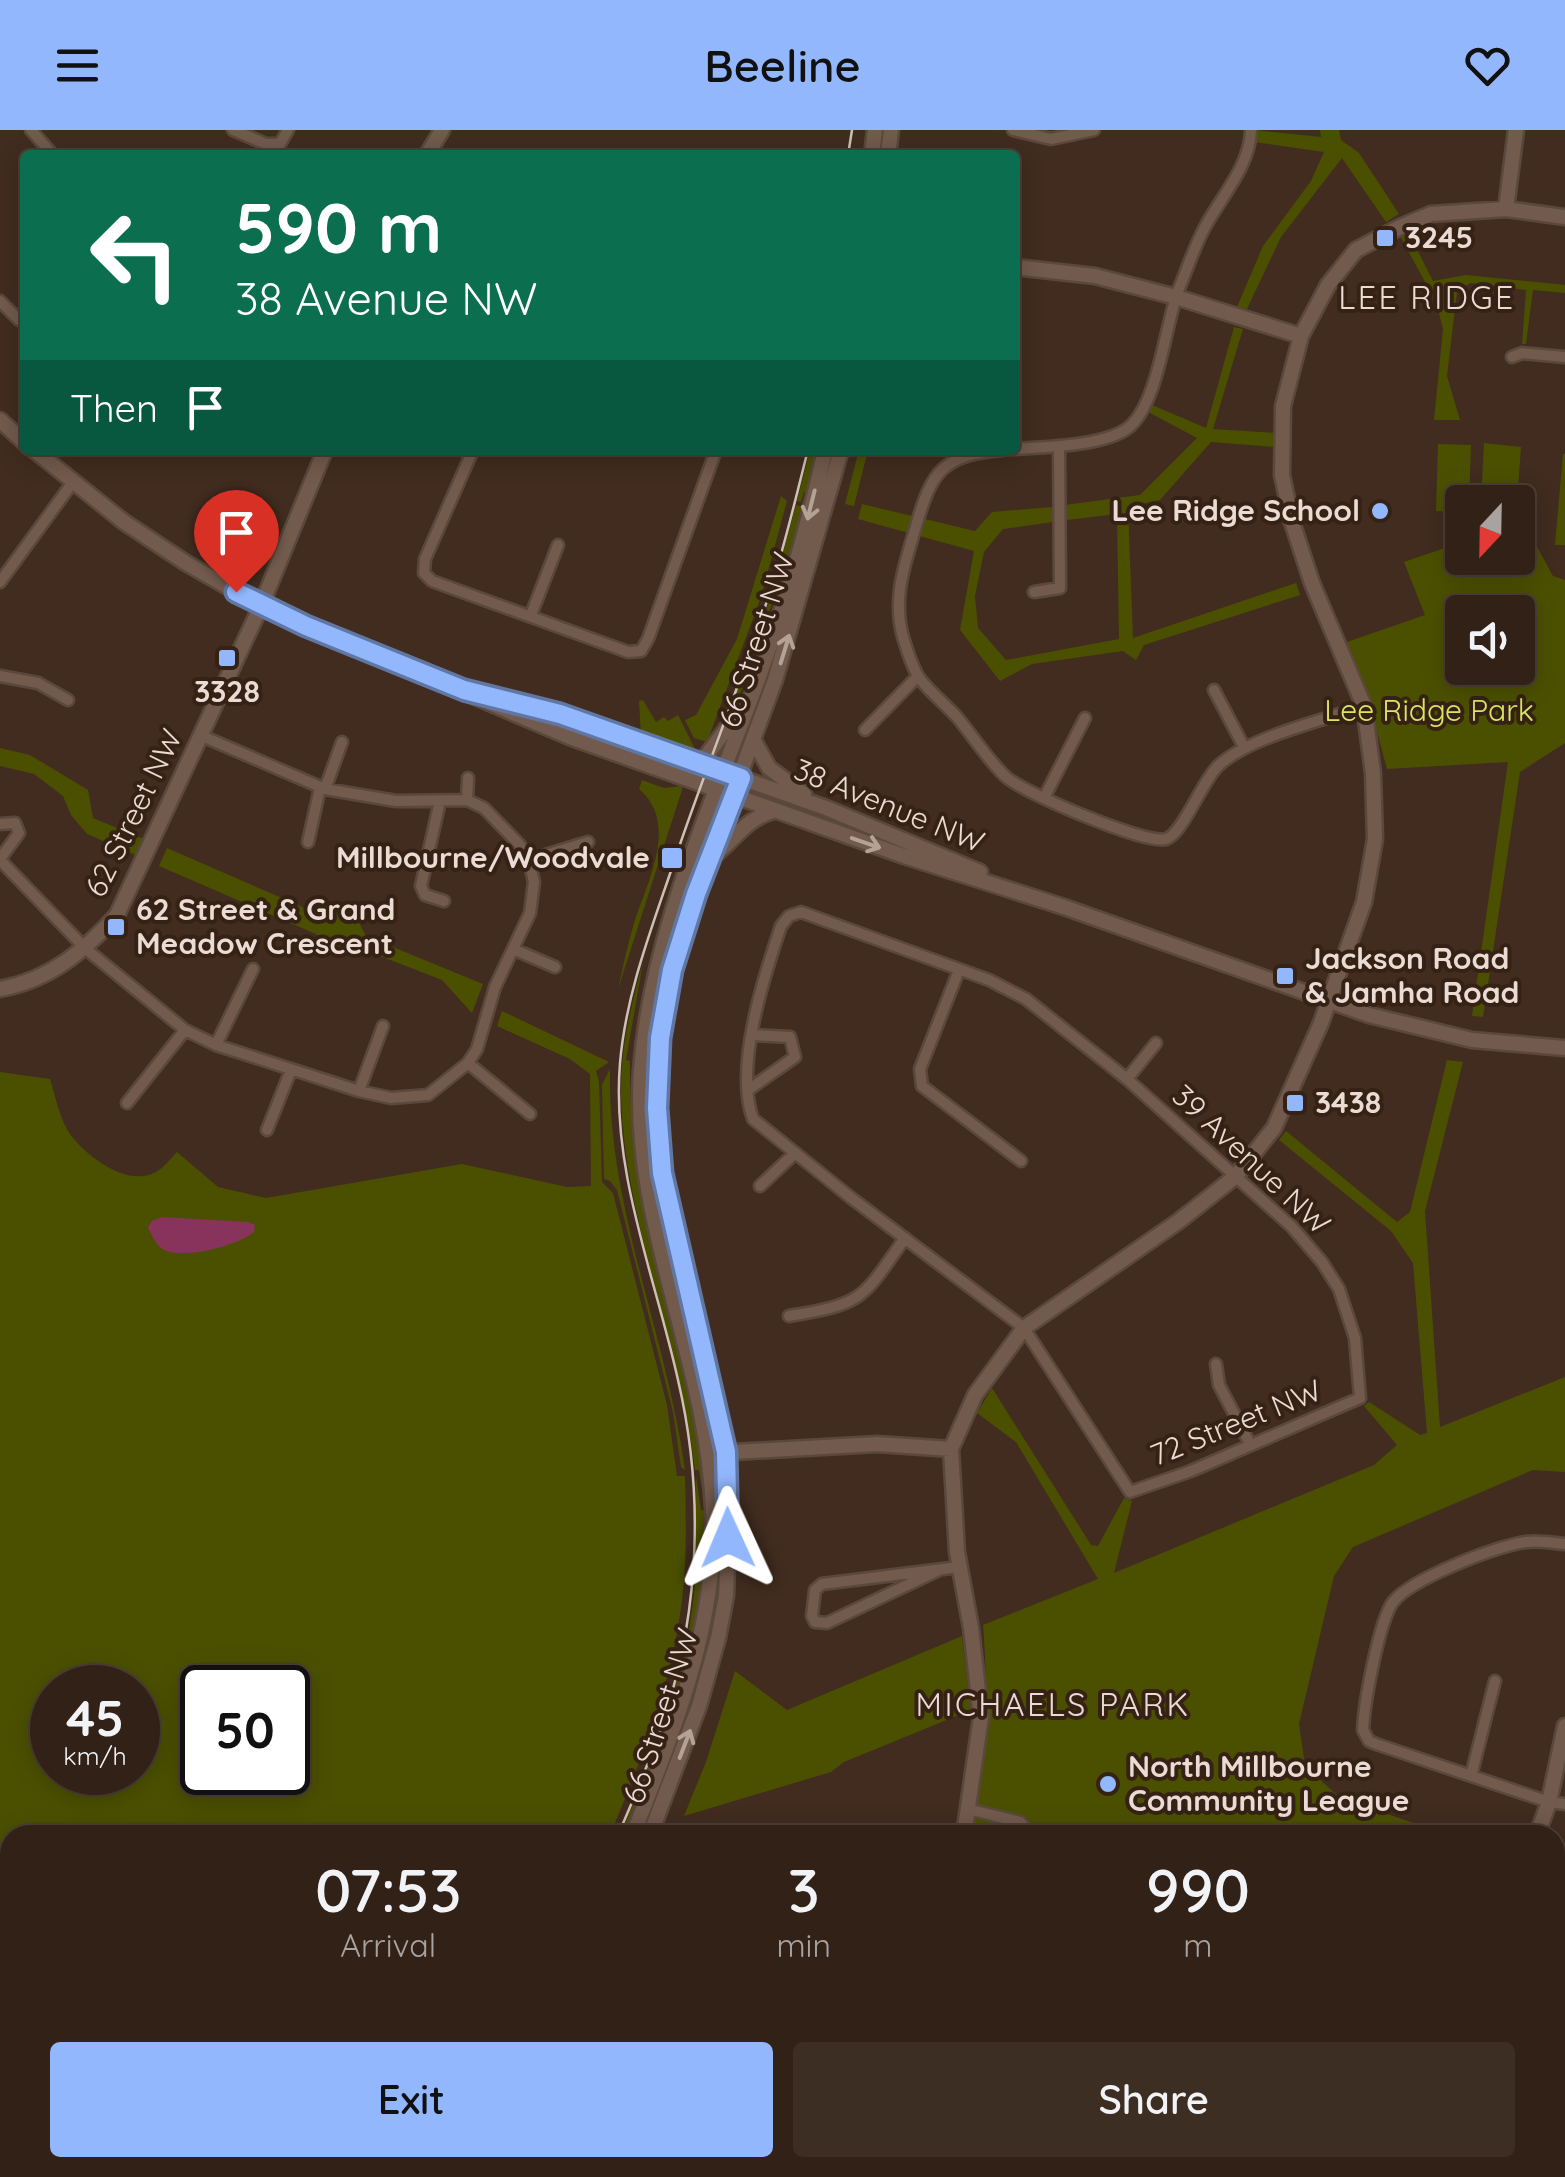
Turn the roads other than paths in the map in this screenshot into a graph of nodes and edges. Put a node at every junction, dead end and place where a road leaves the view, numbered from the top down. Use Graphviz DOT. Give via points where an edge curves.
graph roads {
  1 [pos="31,130"];
  2 [pos="233,130"];
  3 [pos="288,130"];
  4 [pos="1013,130"];
  5 [pos="1094,130"];
  6 [pos="1251,130"];
  7 [pos="1516,130"];
  8 [pos="48,150"];
  9 [pos="1506,209"];
  10 [pos="1565,217"];
  11 [pos="1020,268"];
  12 [pos="1176,297"];
  13 [pos="0,300"];
  14 [pos="18,320"];
  15 [pos="1300,336"];
  16 [pos="1512,357"];
  17 [pos="1565,357"];
  18 [pos="0,420"];
  19 [pos="20,438"];
  20 [pos="1059,446"];
  21 [pos="1020,449"];
  22 [pos="40,455"];
  23 [pos="324,455"];
  24 [pos="471,455"];
  25 [pos="714,455"];
  26 [pos="824,455"];
  27 [pos="840,455"];
  28 [pos="970,455"];
  29 [pos="73,482"];
  30 [pos="558,545"];
  31 [pos="0,582"];
  32 [pos="1034,592"];
  33 [pos="261,606"];
  34 [pos="531,615"];
  35 [pos="0,676"];
  36 [pos="918,676"];
  37 [pos="464,690"];
  38 [pos="1214,690"];
  39 [pos="68,700"];
  40 [pos="1364,706"];
  41 [pos="746,709"];
  42 [pos="1085,718"];
  43 [pos="865,730"];
  44 [pos="202,736"];
  45 [pos="754,741"];
  46 [pos="342,742"];
  47 [pos="1244,747"];
  48 [pos="700,764"];
  49 [pos="723,772"];
  50 [pos="468,778"];
  51 [pos="741,778"];
  52 [pos="1007,779"];
  53 [pos="996,786"];
  54 [pos="322,789"];
  55 [pos="716,790"];
  56 [pos="734,796"];
  57 [pos="1044,796"];
  58 [pos="467,800"];
  59 [pos="440,801"];
  60 [pos="826,808"];
  61 [pos="774,811"];
  62 [pos="0,824"];
  63 [pos="308,842"];
  64 [pos="588,842"];
  65 [pos="0,859"];
  66 [pos="710,859"];
  67 [pos="528,860"];
  68 [pos="444,901"];
  69 [pos="1064,907"];
  70 [pos="86,949"];
  71 [pos="513,949"];
  72 [pos="555,967"];
  73 [pos="254,969"];
  74 [pos="959,970"];
  75 [pos="0,989"];
  76 [pos="1329,1002"];
  77 [pos="384,1026"];
  78 [pos="185,1030"];
  79 [pos="752,1036"];
  80 [pos="1156,1043"];
  81 [pos="216,1044"];
  82 [pos="1534,1046"];
  83 [pos="1565,1048"];
  84 [pos="1565,1059"];
  85 [pos="468,1063"];
  86 [pos="291,1070"];
  87 [pos="1127,1079"];
  88 [pos="748,1090"];
  89 [pos="359,1091"];
  90 [pos="127,1102"];
  91 [pos="530,1114"];
  92 [pos="267,1130"];
  93 [pos="794,1154"];
  94 [pos="1021,1162"];
  95 [pos="1236,1176"];
  96 [pos="760,1186"];
  97 [pos="905,1238"];
  98 [pos="789,1316"];
  99 [pos="1024,1328"];
  100 [pos="1216,1364"];
  101 [pos="1360,1398"];
  102 [pos="1250,1444"];
  103 [pos="951,1450"];
  104 [pos="726,1452"];
  105 [pos="707,1453"];
  106 [pos="1565,1544"];
  107 [pos="959,1568"];
  108 [pos="938,1571"];
  109 [pos="1495,1681"];
  110 [pos="1565,1726"];
  111 [pos="1471,1776"];
  112 [pos="1557,1803"];
  113 [pos="968,1809"];
  114 [pos="637,1825"];
  115 [pos="654,1825"];
  116 [pos="966,1825"];
  117 [pos="1023,1825"];
  118 [pos="1543,1825"];
  1 -- 8 [label="street"];
  2 -- 3 [label="street" via="266,144 280,144"];
  4 -- 5 [label="street" via="1052,138"];
  6 -- 12 [label="street" via="1242,163 1204,228"];
  7 -- 9 [label="street"];
  9 -- 10 [label="street"];
  9 -- 15 [label="street" via="1432,214 1356,250"];
  11 -- 12 [label="street" via="1094,276"];
  12 -- 15 [label="street"];
  12 -- 20 [label="street" via="1151,387 1130,426"];
  13 -- 14 [label="street"];
  15 -- 40 [label="street" via="1284,406 1282,476 1312,583"];
  16 -- 17 [label="street"];
  18 -- 19 [label="street"];
  20 -- 21 [label="street"];
  20 -- 32 [label="street" via="1060,588"];
  22 -- 29 [label="street, 38 Avenue NW"];
  23 -- 33 [label="street, 62 Street NW"];
  24 -- 34 [label="street" via="424,559 424,573"];
  25 -- 34 [label="street" via="641,652"];
  26 -- 41 [label="street, 66 Street NW, one-way"];
  45 -- 27 [label="street, 66 Street NW, one-way"];
  28 -- 36 [label="street" via="935,474 924,494 896,600"];
  29 -- 31 [label="street"];
  29 -- 33 [label="street, 38 Avenue NW" via="186,564"];
  30 -- 34 [label="street"];
  33 -- 37 [label="street, 38 Avenue NW"];
  33 -- 44 [label="street, 62 Street NW"];
  35 -- 39 [label="street" via="38,683"];
  36 -- 43 [label="street"];
  36 -- 52 [label="street"];
  37 -- 48 [label="street, 38 Avenue NW" via="560,714"];
  37 -- 55 [label="street, 38 Avenue NW"];
  38 -- 47 [label="street"];
  40 -- 47 [label="street"];
  40 -- 76 [label="street" via="1375,840 1359,920"];
  41 -- 48 [label="street"];
  41 -- 49 [label="street, 66 Street NW"];
  42 -- 57 [label="street"];
  44 -- 54 [label="street"];
  44 -- 70 [label="street, 62 Street NW" via="117,915"];
  45 -- 51 [label="street, 66 Street NW"];
  45 -- 60 [label="street" via="772,771"];
  46 -- 54 [label="street"];
  47 -- 57 [label="street" via="1217,767 1171,838 1143,838"];
  48 -- 49 [label="street, 38 Avenue NW"];
  49 -- 51 [label="street, 38 Avenue NW"];
  49 -- 55 [label="street, 66 Street NW"];
  50 -- 58 [label="street"];
  51 -- 56 [label="street, 66 Street NW"];
  51 -- 60 [label="street, 38 Avenue NW"];
  52 -- 53 [label="street"];
  52 -- 57 [label="street"];
  54 -- 59 [label="street" via="396,802"];
  54 -- 63 [label="street"];
  55 -- 56 [label="street, 38 Avenue NW"];
  55 -- 105 [label="street, 66 Street NW" via="666,933 641,1074 653,1220"];
  56 -- 61 [label="street, 38 Avenue NW"];
  56 -- 66 [label="street, 66 Street NW"];
  58 -- 59 [label="street"];
  58 -- 67 [label="street" via="509,830"];
  59 -- 68 [label="street" via="421,886 425,895"];
  60 -- 69 [label="street, 38 Avenue NW"];
  61 -- 66 [label="street" via="752,818"];
  61 -- 69 [label="street, 38 Avenue NW, one-way"];
  62 -- 65 [label="street" via="16,823 19,833"];
  64 -- 67 [label="street"];
  65 -- 70 [label="street"];
  66 -- 104 [label="street, 66 Street NW" via="665,1003 657,1108 662,1173"];
  67 -- 71 [label="street" via="534,882 530,913"];
  69 -- 76 [label="street, 38 Avenue NW"];
  70 -- 75 [label="street, 62 Street NW" via="53,971"];
  70 -- 78 [label="street"];
  71 -- 72 [label="street"];
  71 -- 85 [label="street"];
  73 -- 81 [label="street"];
  74 -- 79 [label="street, 39 Avenue NW" via="801,912 781,926 754,1008"];
  74 -- 87 [label="street, 39 Avenue NW" via="1026,999"];
  74 -- 94 [label="street" via="920,1069 922,1086"];
  76 -- 82 [label="street, 38 Avenue NW" via="1469,1040"];
  76 -- 95 [label="street" via="1274,1128"];
  77 -- 89 [label="street"];
  78 -- 81 [label="street"];
  78 -- 90 [label="street"];
  79 -- 88 [label="street"];
  79 -- 88 [label="street" via="790,1037 795,1057"];
  80 -- 87 [label="street"];
  81 -- 86 [label="street"];
  82 -- 83 [label="street, 38 Avenue NW"];
  82 -- 84 [label="street"];
  85 -- 89 [label="street" via="428,1095 390,1098"];
  85 -- 91 [label="street"];
  86 -- 89 [label="street"];
  86 -- 92 [label="street"];
  87 -- 95 [label="street, 39 Avenue NW"];
  88 -- 93 [label="street" via="756,1123"];
  93 -- 96 [label="street"];
  93 -- 97 [label="street"];
  95 -- 99 [label="street"];
  95 -- 101 [label="street, 39 Avenue NW" via="1292,1227 1339,1288 1355,1338"];
  97 -- 98 [label="street" via="861,1296 841,1307"];
  97 -- 99 [label="street"];
  99 -- 102 [label="street, 72 Street NW" via="1130,1492"];
  99 -- 103 [label="street" via="975,1395"];
  100 -- 102 [label="street" via="1219,1385"];
  101 -- 102 [label="street, 72 Street NW"];
  103 -- 104 [label="street" via="877,1444"];
  103 -- 107 [label="street"];
  104 -- 105 [label="street"];
  115 -- 104 [label="street, 66 Street NW, one-way" via="718,1638 726,1584"];
  105 -- 114 [label="street, 66 Street NW" via="713,1550 699,1650"];
  106 -- 111 [label="street" via="1529,1541 1477,1556 1408,1588 1384,1618 1365,1736"];
  107 -- 108 [label="street"];
  107 -- 113 [label="street" via="981,1718"];
  108 -- 108 [label="street" via="822,1584 814,1590 812,1616 827,1623"];
  109 -- 111 [label="street"];
  110 -- 112 [label="street"];
  111 -- 112 [label="street"];
  112 -- 118 [label="street"];
  113 -- 116 [label="street"];
  113 -- 117 [label="street"];
}
